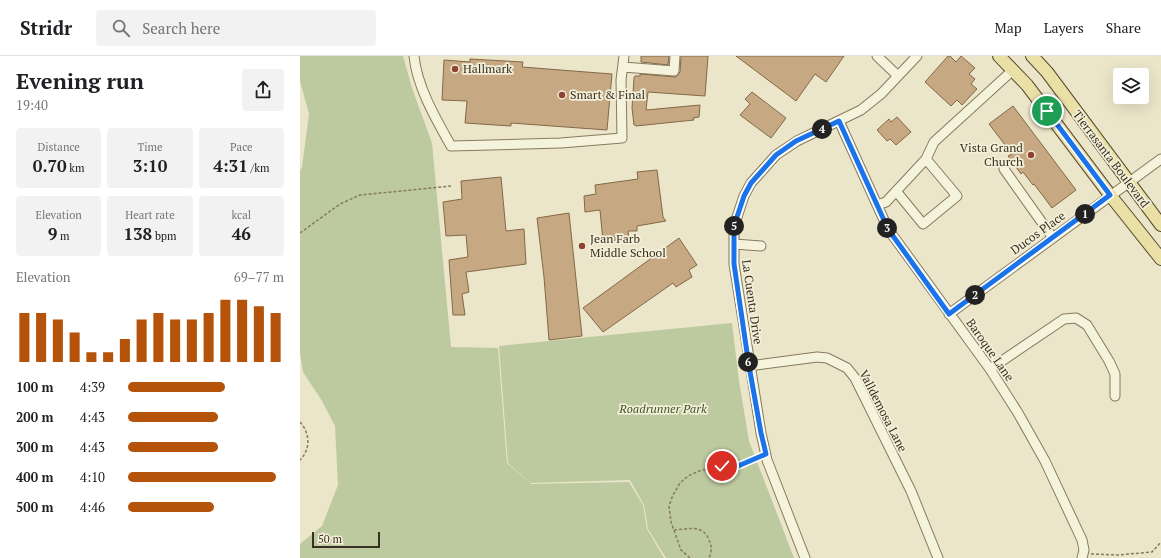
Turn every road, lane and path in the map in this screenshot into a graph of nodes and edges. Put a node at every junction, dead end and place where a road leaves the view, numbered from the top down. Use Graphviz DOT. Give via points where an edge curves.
graph roads {
  1 [pos="414,56"];
  2 [pos="624,56"];
  3 [pos="675,56"];
  4 [pos="917,56"];
  5 [pos="999,56"];
  6 [pos="1032,56"];
  7 [pos="880,57"];
  8 [pos="623,67"];
  9 [pos="1013,70"];
  10 [pos="898,76"];
  11 [pos="839,121"];
  12 [pos="926,159"];
  13 [pos="1161,159"];
  14 [pos="1004,169"];
  15 [pos="1129,182"];
  16 [pos="451,186"];
  17 [pos="896,191"];
  18 [pos="1110,195"];
  19 [pos="877,205"];
  20 [pos="1161,225"];
  21 [pos="300,233"];
  22 [pos="1053,238"];
  23 [pos="734,244"];
  24 [pos="761,246"];
  25 [pos="1161,259"];
  26 [pos="949,314"];
  27 [pos="749,366"];
  28 [pos="990,369"];
  29 [pos="1115,396"];
  30 [pos="300,422"];
  31 [pos="766,454"];
  32 [pos="300,460"];
  33 [pos="674,530"];
  34 [pos="1161,542"];
  35 [pos="686,555"];
  36 [pos="1083,556"];
  37 [pos="686,558"];
  38 [pos="690,558"];
  39 [pos="709,558"];
  40 [pos="805,558"];
  41 [pos="938,558"];
  1 -- 8 [label="street" via="428,105 451,146 561,144 622,138"];
  2 -- 8 [label="street"];
  3 -- 8 [label="street" via="674,71"];
  4 -- 10 [label="street, La Cuenta Drive"];
  5 -- 9 [label="main road, Tierrasanta Boulevard"];
  6 -- 15 [label="main road, Tierrasanta Boulevard"];
  7 -- 10 [label="street"];
  9 -- 12 [label="street" via="934,142"];
  9 -- 18 [label="main road, Tierrasanta Boulevard"];
  10 -- 11 [label="street, La Cuenta Drive" via="861,110"];
  11 -- 19 [label="street, Baroque Lane"];
  11 -- 23 [label="street, La Cuenta Drive" via="796,141 776,155 751,183 734,226"];
  12 -- 17 [label="street"];
  12 -- 17 [label="street" via="957,196 922,224"];
  13 -- 15 [label="street, Ducos Place"];
  14 -- 22 [label="street"];
  15 -- 18 [label="street, Ducos Place"];
  15 -- 20 [label="main road, Tierrasanta Boulevard"];
  16 -- 21 [label="path" via="360,195 340,204"];
  17 -- 19 [label="street" via="886,202"];
  18 -- 22 [label="street, Ducos Place"];
  18 -- 25 [label="main road, Tierrasanta Boulevard"];
  19 -- 26 [label="street, Baroque Lane" via="888,229"];
  22 -- 26 [label="street, Ducos Place"];
  23 -- 24 [label="street"];
  23 -- 27 [label="street, La Cuenta Drive" via="734,264"];
  26 -- 28 [label="street, Baroque Lane"];
  27 -- 31 [label="street, La Cuenta Drive"];
  27 -- 41 [label="street, Valldemosa Lane" via="817,357 827,358 847,368 911,491"];
  28 -- 29 [label="street" via="1064,319 1076,318 1087,325 1109,361 1115,374"];
  28 -- 36 [label="street, Baroque Lane" via="1045,461 1082,540"];
  30 -- 32 [label="path" via="308,438 306,452"];
  31 -- 33 [label="path" via="738,466 722,466 688,476 676,489 669,506"];
  31 -- 40 [label="street, La Cuenta Drive"];
  33 -- 35 [label="path"];
  33 -- 39 [label="path" via="702,530 711,545"];
  34 -- 36 [label="path" via="1152,552"];
  35 -- 37 [label="path"];
  35 -- 38 [label="path"];
}
